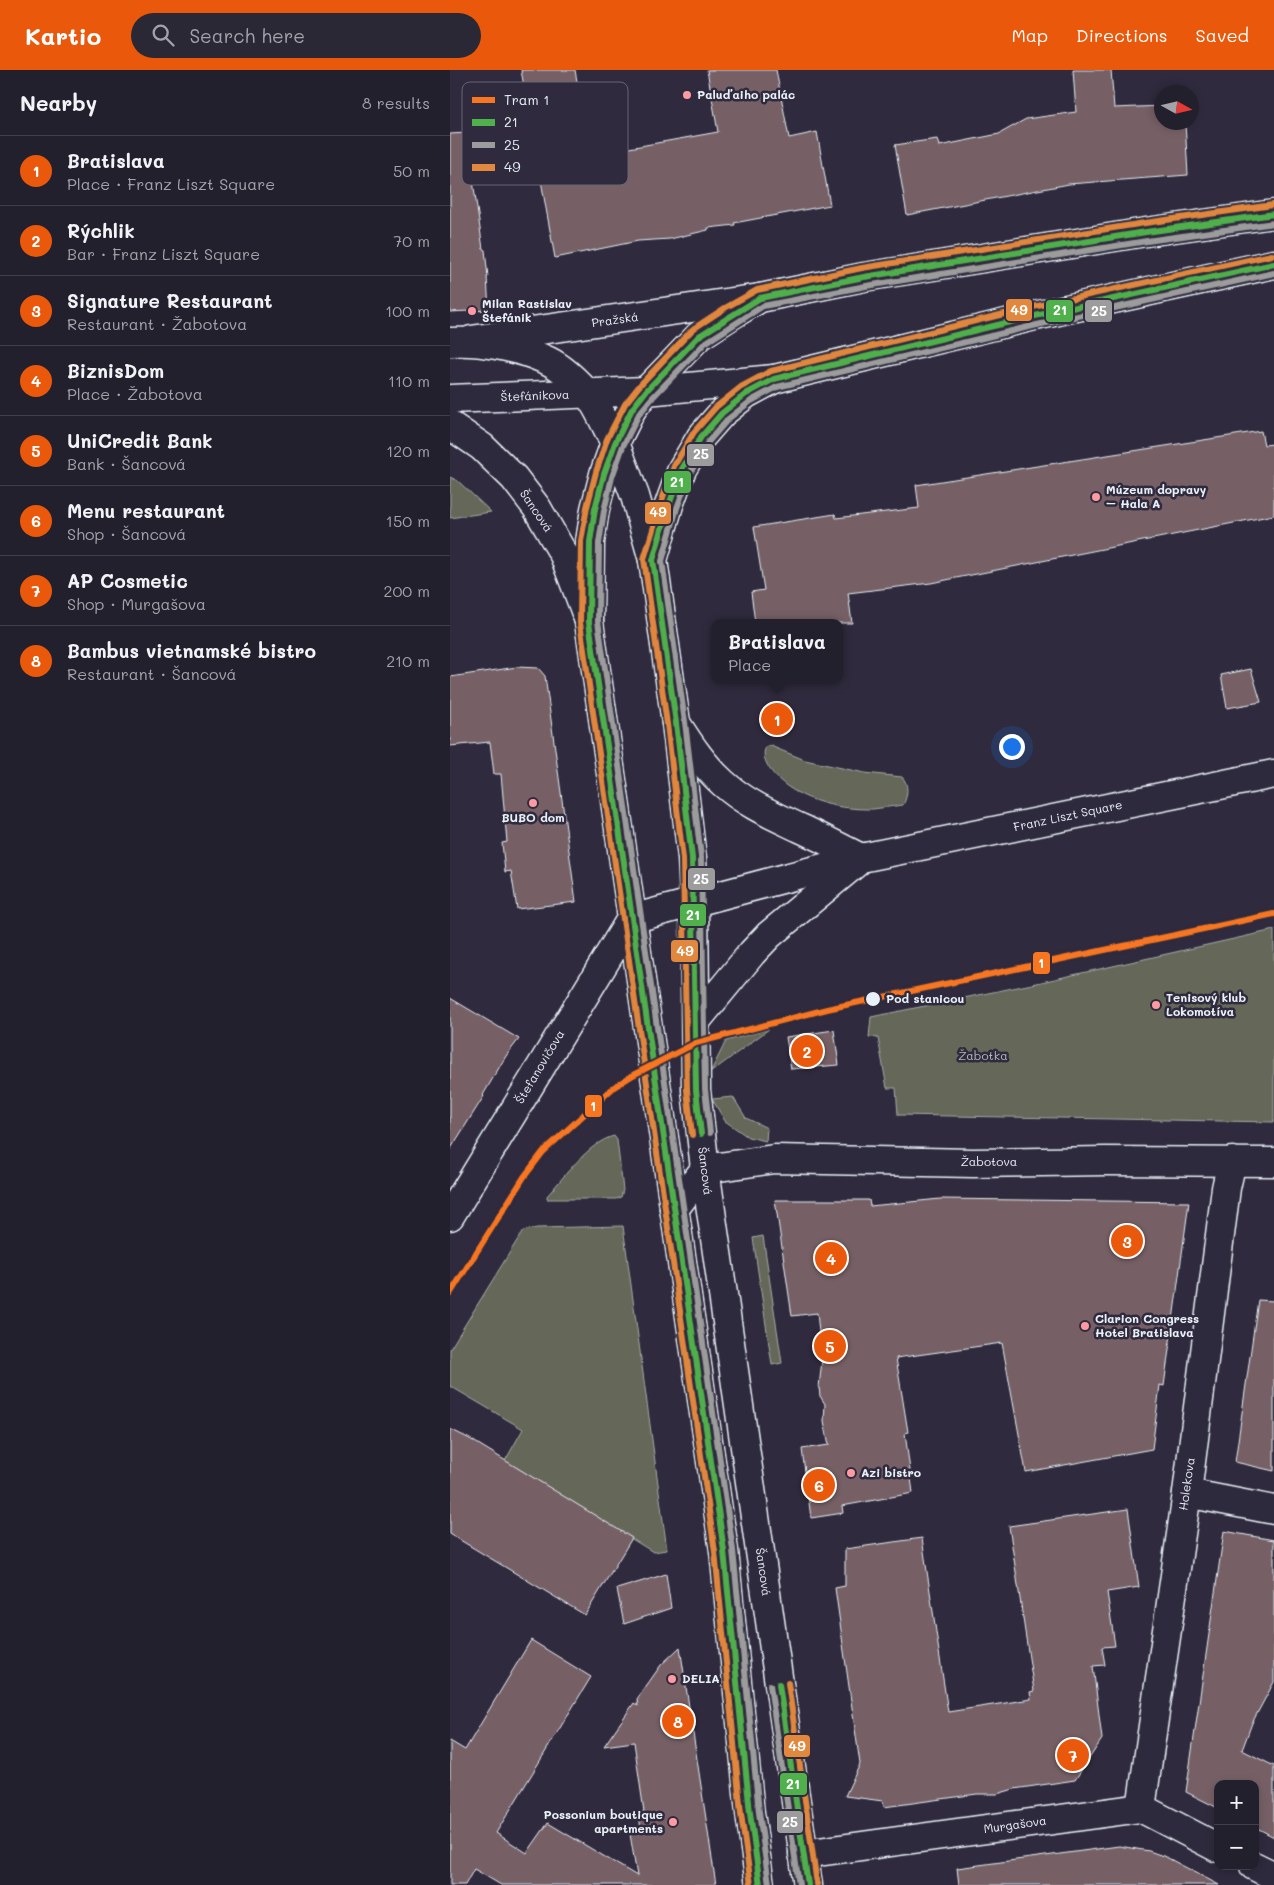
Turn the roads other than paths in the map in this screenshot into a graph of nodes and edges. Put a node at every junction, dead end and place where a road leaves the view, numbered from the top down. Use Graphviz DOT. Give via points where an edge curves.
graph roads {
  1 [pos="1274,214"];
  2 [pos="1274,264"];
  3 [pos="760,298"];
  4 [pos="460,341"];
  5 [pos="774,379"];
  6 [pos="646,391"];
  7 [pos="588,394"];
  8 [pos="450,399"];
  9 [pos="450,425"];
  10 [pos="615,443"];
  11 [pos="653,560"];
  12 [pos="589,622"];
  13 [pos="676,724"];
  14 [pos="1274,774"];
  15 [pos="862,858"];
  16 [pos="694,901"];
  17 [pos="632,919"];
  18 [pos="696,1021"];
  19 [pos="1232,1161"];
  20 [pos="1274,1162"];
  21 [pos="704,1169"];
  22 [pos="462,1173"];
  23 [pos="674,1209"];
  24 [pos="450,1216"];
  25 [pos="1186,1493"];
  26 [pos="1274,1510"];
  27 [pos="1141,1808"];
  28 [pos="1214,1846"];
  29 [pos="803,1854"];
  30 [pos="1259,1868"];
  31 [pos="1274,1876"];
  32 [pos="760,1885"];
  33 [pos="808,1885"];
  1 -- 3 [label="main road, Pražská" via="864,277"];
  2 -- 5 [label="main road" via="1035,316"];
  3 -- 4 [label="main road, Pražská"];
  3 -- 6 [label="main road, Pražská" via="699,336"];
  4 -- 7 [label="main road, Štefánikova" via="521,351 546,359"];
  5 -- 6 [label="main road"];
  5 -- 11 [label="main road, Šancová" via="722,413 702,437 682,469"];
  6 -- 7 [label="main road"];
  6 -- 10 [label="main road, Šancová" via="632,409"];
  7 -- 8 [label="main road, Štefánikova"];
  7 -- 10 [label="main road"];
  9 -- 12 [label="main road, Šancová" via="482,447 514,478 537,508 564,555"];
  10 -- 11 [label="main road" via="635,496"];
  10 -- 12 [label="main road, Šancová" via="595,509 590,542"];
  11 -- 13 [label="main road, Šancová"];
  12 -- 17 [label="main road, Šancová"];
  13 -- 15 [label="main road" via="708,768 738,795 758,808"];
  13 -- 16 [label="main road, Šancová"];
  14 -- 15 [label="main road, Franz Liszt Square"];
  15 -- 16 [label="main road, Franz Liszt Square"];
  15 -- 18 [label="main road, Franz Liszt Square" via="769,935"];
  16 -- 17 [label="main road, Franz Liszt Square"];
  16 -- 18 [label="main road, Šancová"];
  17 -- 22 [label="main road, Štefanovičova"];
  17 -- 23 [label="main road, Šancová"];
  18 -- 21 [label="main road, Šancová" via="696,1090"];
  19 -- 20 [label="main road, Žabotova"];
  19 -- 21 [label="main road, Žabotova" via="973,1163 774,1159"];
  19 -- 25 [label="main road, Holekova"];
  21 -- 23 [label="main road"];
  21 -- 29 [label="main road, Šancová"];
  22 -- 24 [label="main road, Štefanovičova"];
  23 -- 32 [label="main road, Šancová" via="724,1551"];
  25 -- 26 [label="main road"];
  25 -- 27 [label="main road, Holekova"];
  27 -- 28 [label="main road"];
  27 -- 29 [label="main road, Murgašova"];
  29 -- 33 [label="main road, Šancová"];
  30 -- 31 [label="main road"];
}
